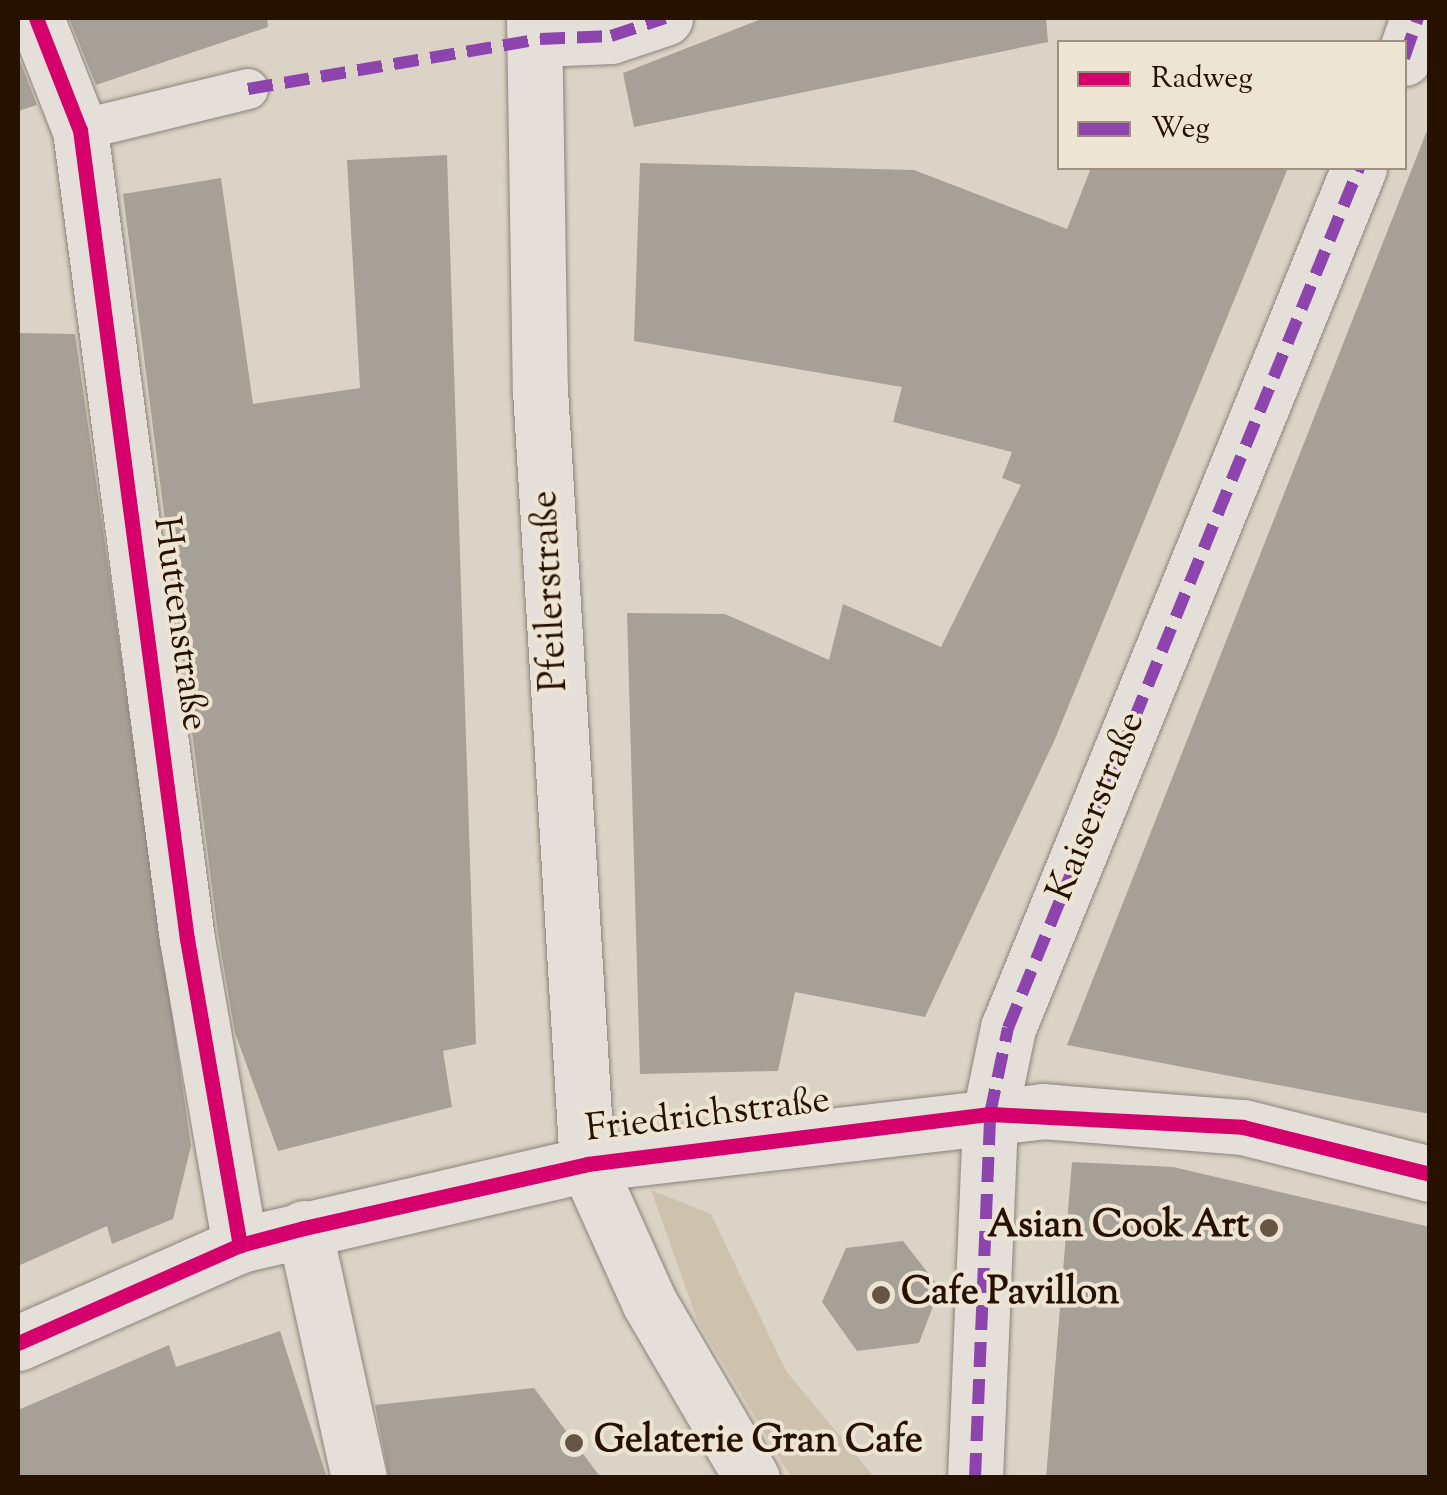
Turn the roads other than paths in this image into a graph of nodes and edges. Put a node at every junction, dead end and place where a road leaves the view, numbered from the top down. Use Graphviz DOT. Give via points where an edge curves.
graph roads {
  1 [pos="36,18"];
  2 [pos="665,18"];
  3 [pos="1418,18"];
  4 [pos="537,28"];
  5 [pos="1407,49"];
  6 [pos="248,89"];
  7 [pos="80,130"];
  8 [pos="1358,170"];
  9 [pos="990,1114"];
  10 [pos="588,1164"];
  11 [pos="1430,1174"];
  12 [pos="304,1228"];
  13 [pos="240,1245"];
  14 [pos="18,1343"];
  15 [pos="358,1478"];
  16 [pos="752,1478"];
  17 [pos="974,1478"];
  1 -- 7 [label="street, Huttenstraße"];
  2 -- 4 [label="street" via="610,36"];
  3 -- 5 [label="street"];
  4 -- 10 [label="street, Pfeilerstraße" via="540,390"];
  6 -- 7 [label="lane"];
  7 -- 13 [label="street, Huttenstraße" via="187,939"];
  8 -- 9 [label="street, Kaiserstraße" via="1008,1028"];
  9 -- 10 [label="street, Friedrichstraße"];
  9 -- 11 [label="street, Friedrichstraße" via="1244,1127"];
  9 -- 17 [label="street, Kaiserstraße"];
  10 -- 12 [label="street, Friedrichstraße"];
  10 -- 16 [label="street" via="650,1302"];
  12 -- 13 [label="street, Friedrichstraße"];
  12 -- 15 [label="street"];
  13 -- 14 [label="street, Friedrichstraße"];
}
